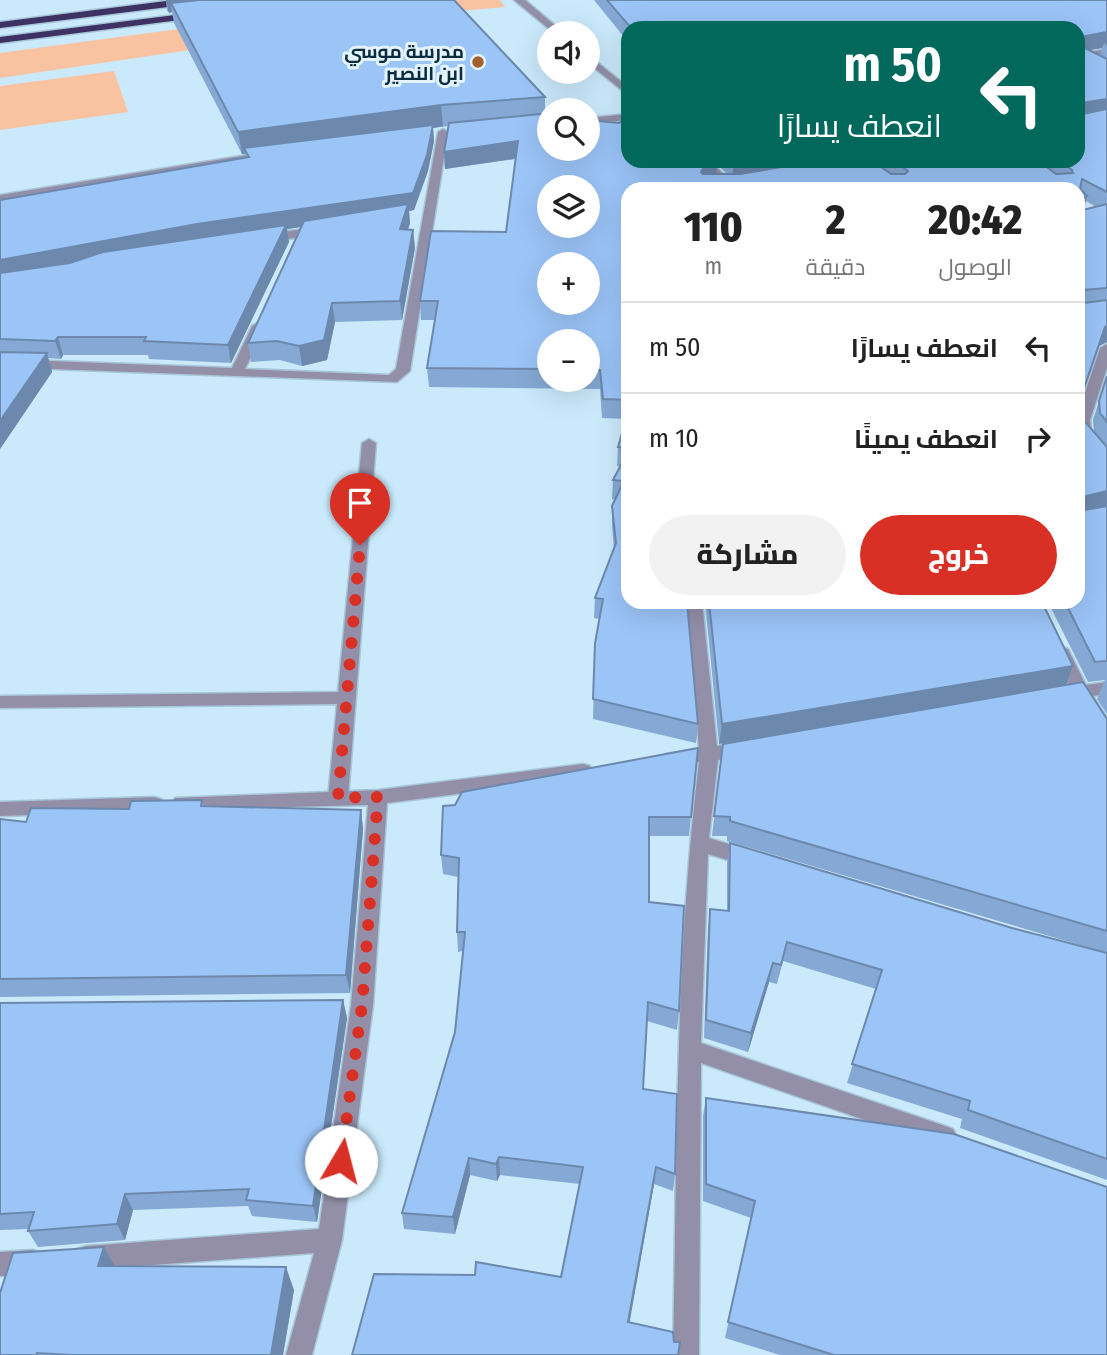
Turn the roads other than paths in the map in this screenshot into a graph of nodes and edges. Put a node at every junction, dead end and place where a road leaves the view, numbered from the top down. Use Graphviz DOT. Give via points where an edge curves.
graph roads {
  1 [pos="200,0"];
  2 [pos="519,0"];
  3 [pos="215,13"];
  4 [pos="544,21"];
  5 [pos="0,25"];
  6 [pos="0,40"];
  7 [pos="1107,52"];
  8 [pos="1085,56"];
  9 [pos="1085,59"];
  10 [pos="1099,66"];
  11 [pos="600,68"];
  12 [pos="621,86"];
  13 [pos="621,118"];
  14 [pos="600,120"];
  15 [pos="456,131"];
  16 [pos="443,132"];
  17 [pos="429,134"];
  18 [pos="253,158"];
  19 [pos="713,168"];
  20 [pos="730,182"];
  21 [pos="0,198"];
  22 [pos="328,230"];
  23 [pos="246,241"];
  24 [pos="267,308"];
  25 [pos="1107,348"];
  26 [pos="0,363"];
  27 [pos="238,370"];
  28 [pos="1085,414"];
  29 [pos="1085,435"];
  30 [pos="369,443"];
  31 [pos="1107,462"];
  32 [pos="695,609"];
  33 [pos="1053,636"];
  34 [pos="1107,688"];
  35 [pos="1081,692"];
  36 [pos="1053,696"];
  37 [pos="346,698"];
  38 [pos="0,702"];
  39 [pos="1107,732"];
  40 [pos="764,746"];
  41 [pos="709,755"];
  42 [pos="654,762"];
  43 [pos="599,769"];
  44 [pos="378,797"];
  45 [pos="338,798"];
  46 [pos="0,809"];
  47 [pos="699,843"];
  48 [pos="765,863"];
  49 [pos="334,1005"];
  50 [pos="362,1005"];
  51 [pos="690,1049"];
  52 [pos="964,1144"];
  53 [pos="330,1240"];
  54 [pos="0,1264"];
  55 [pos="299,1355"];
  56 [pos="686,1355"];
  1 -- 5 [label="highway"];
  2 -- 4 [label="street"];
  3 -- 6 [label="highway"];
  7 -- 8 [label="street"];
  9 -- 10 [label="street"];
  11 -- 12 [label="street"];
  13 -- 14 [label="street"];
  15 -- 16 [label="street"];
  16 -- 17 [label="street"];
  16 -- 27 [label="street" via="422,214 403,371 392,379"];
  18 -- 21 [label="street"];
  19 -- 20 [label="street"];
  22 -- 23 [label="street" via="298,240"];
  24 -- 27 [label="street"];
  25 -- 28 [label="street"];
  26 -- 27 [label="street"];
  29 -- 31 [label="street"];
  30 -- 37 [label="street"];
  32 -- 41 [label="street"];
  33 -- 35 [label="street"];
  34 -- 35 [label="street"];
  35 -- 36 [label="street"];
  35 -- 39 [label="street"];
  37 -- 38 [label="street"];
  37 -- 45 [label="street"];
  40 -- 41 [label="street"];
  41 -- 42 [label="street"];
  41 -- 47 [label="street"];
  43 -- 44 [label="street"];
  44 -- 45 [label="street"];
  44 -- 50 [label="street"];
  45 -- 46 [label="street"];
  47 -- 48 [label="street"];
  47 -- 51 [label="street"];
  49 -- 50 [label="street"];
  50 -- 53 [label="street"];
  51 -- 52 [label="street"];
  51 -- 56 [label="street"];
  53 -- 54 [label="street"];
  53 -- 55 [label="street"];
}
